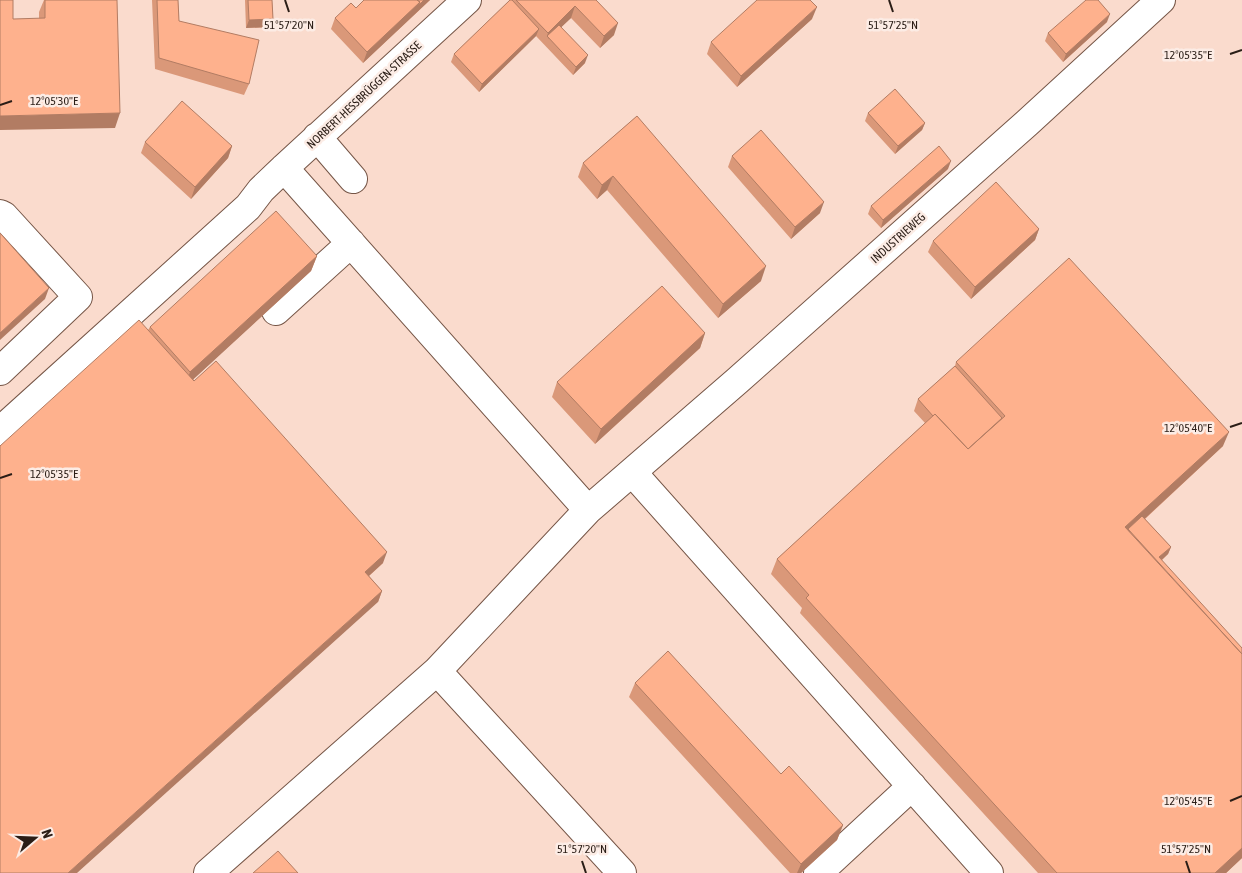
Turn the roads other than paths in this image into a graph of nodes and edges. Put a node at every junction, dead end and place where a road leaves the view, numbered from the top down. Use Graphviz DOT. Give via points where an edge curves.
graph roads {
  1 [pos="467,0"];
  2 [pos="1161,0"];
  3 [pos="317,137"];
  4 [pos="284,168"];
  5 [pos="353,179"];
  6 [pos="0,214"];
  7 [pos="351,244"];
  8 [pos="276,311"];
  9 [pos="0,371"];
  10 [pos="0,431"];
  11 [pos="632,472"];
  12 [pos="588,510"];
  13 [pos="437,671"];
  14 [pos="912,786"];
  15 [pos="208,873"];
  16 [pos="622,873"];
  17 [pos="818,873"];
  18 [pos="989,873"];
  1 -- 3 [label="street, NORBERT-HESSBRÜGGEN-STRASSE"];
  2 -- 11 [label="street, INDUSTRIEWEG" via="1027,123"];
  3 -- 4 [label="street, NORBERT-HESSBRÜGGEN-STRASSE"];
  3 -- 5 [label="street"];
  4 -- 7 [label="street"];
  4 -- 10 [label="street, NORBERT-HESSBRÜGGEN-STRASSE" via="248,207"];
  6 -- 9 [label="street" via="78,297"];
  7 -- 8 [label="street"];
  7 -- 12 [label="street"];
  11 -- 12 [label="street, INDUSTRIEWEG"];
  11 -- 14 [label="street"];
  12 -- 13 [label="street, INDUSTRIEWEG"];
  13 -- 15 [label="street, INDUSTRIEWEG"];
  13 -- 16 [label="street"];
  14 -- 17 [label="street"];
  14 -- 18 [label="street"];
}
